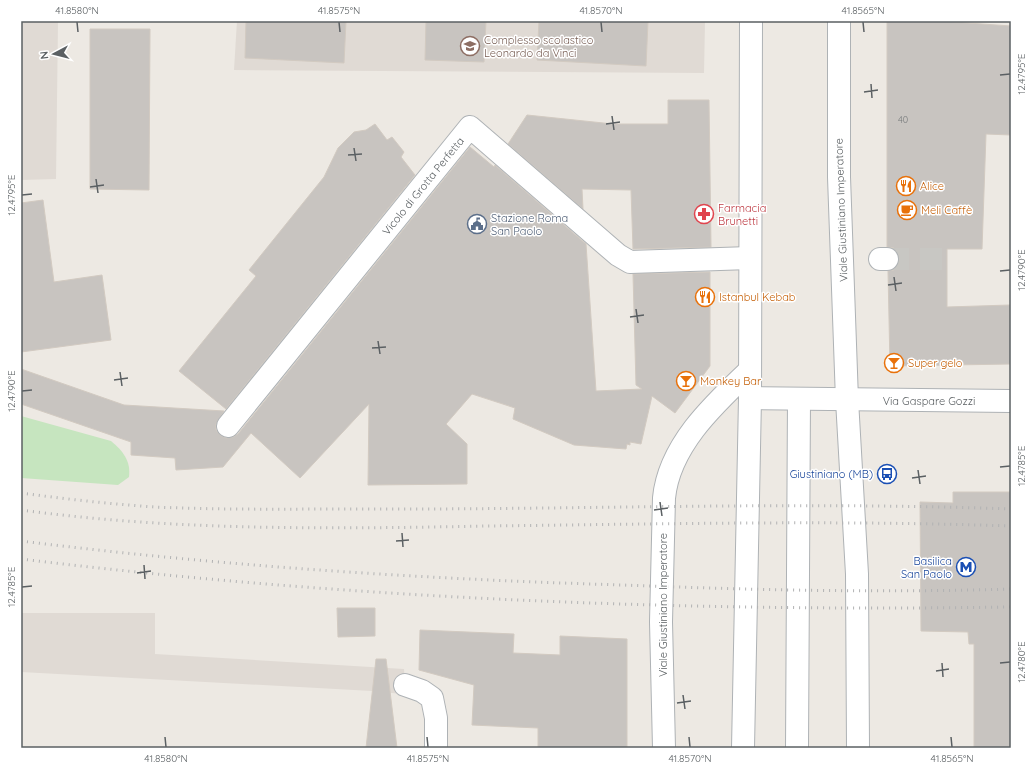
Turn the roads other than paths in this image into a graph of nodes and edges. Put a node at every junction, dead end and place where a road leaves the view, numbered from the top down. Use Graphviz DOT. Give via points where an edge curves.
graph roads {
  1 [pos="751,21"];
  2 [pos="839,21"];
  3 [pos="750,258"];
  4 [pos="749,371"];
  5 [pos="750,398"];
  6 [pos="799,399"];
  7 [pos="847,400"];
  8 [pos="1011,401"];
  9 [pos="228,426"];
  10 [pos="405,685"];
  11 [pos="436,748"];
  12 [pos="664,748"];
  13 [pos="743,748"];
  14 [pos="797,748"];
  15 [pos="858,748"];
  1 -- 3 [label="street"];
  2 -- 7 [label="street, Viale Giustiniano Imperatore" via="839,176"];
  3 -- 4 [label="street"];
  3 -- 9 [label="street, Vicolo di Grotta Perfetta" via="630,262 618,255 470,127"];
  4 -- 5 [label="street"];
  4 -- 12 [label="street, Viale Giustiniano Imperatore" via="690,435 675,459 666,484 661,622"];
  5 -- 6 [label="street"];
  5 -- 13 [label="street"];
  6 -- 7 [label="street"];
  6 -- 14 [label="street"];
  7 -- 8 [label="street, Via Gaspare Gozzi"];
  7 -- 15 [label="street, Viale Giustiniano Imperatore" via="857,574"];
  10 -- 11 [label="street" via="432,698 436,718"];
}
